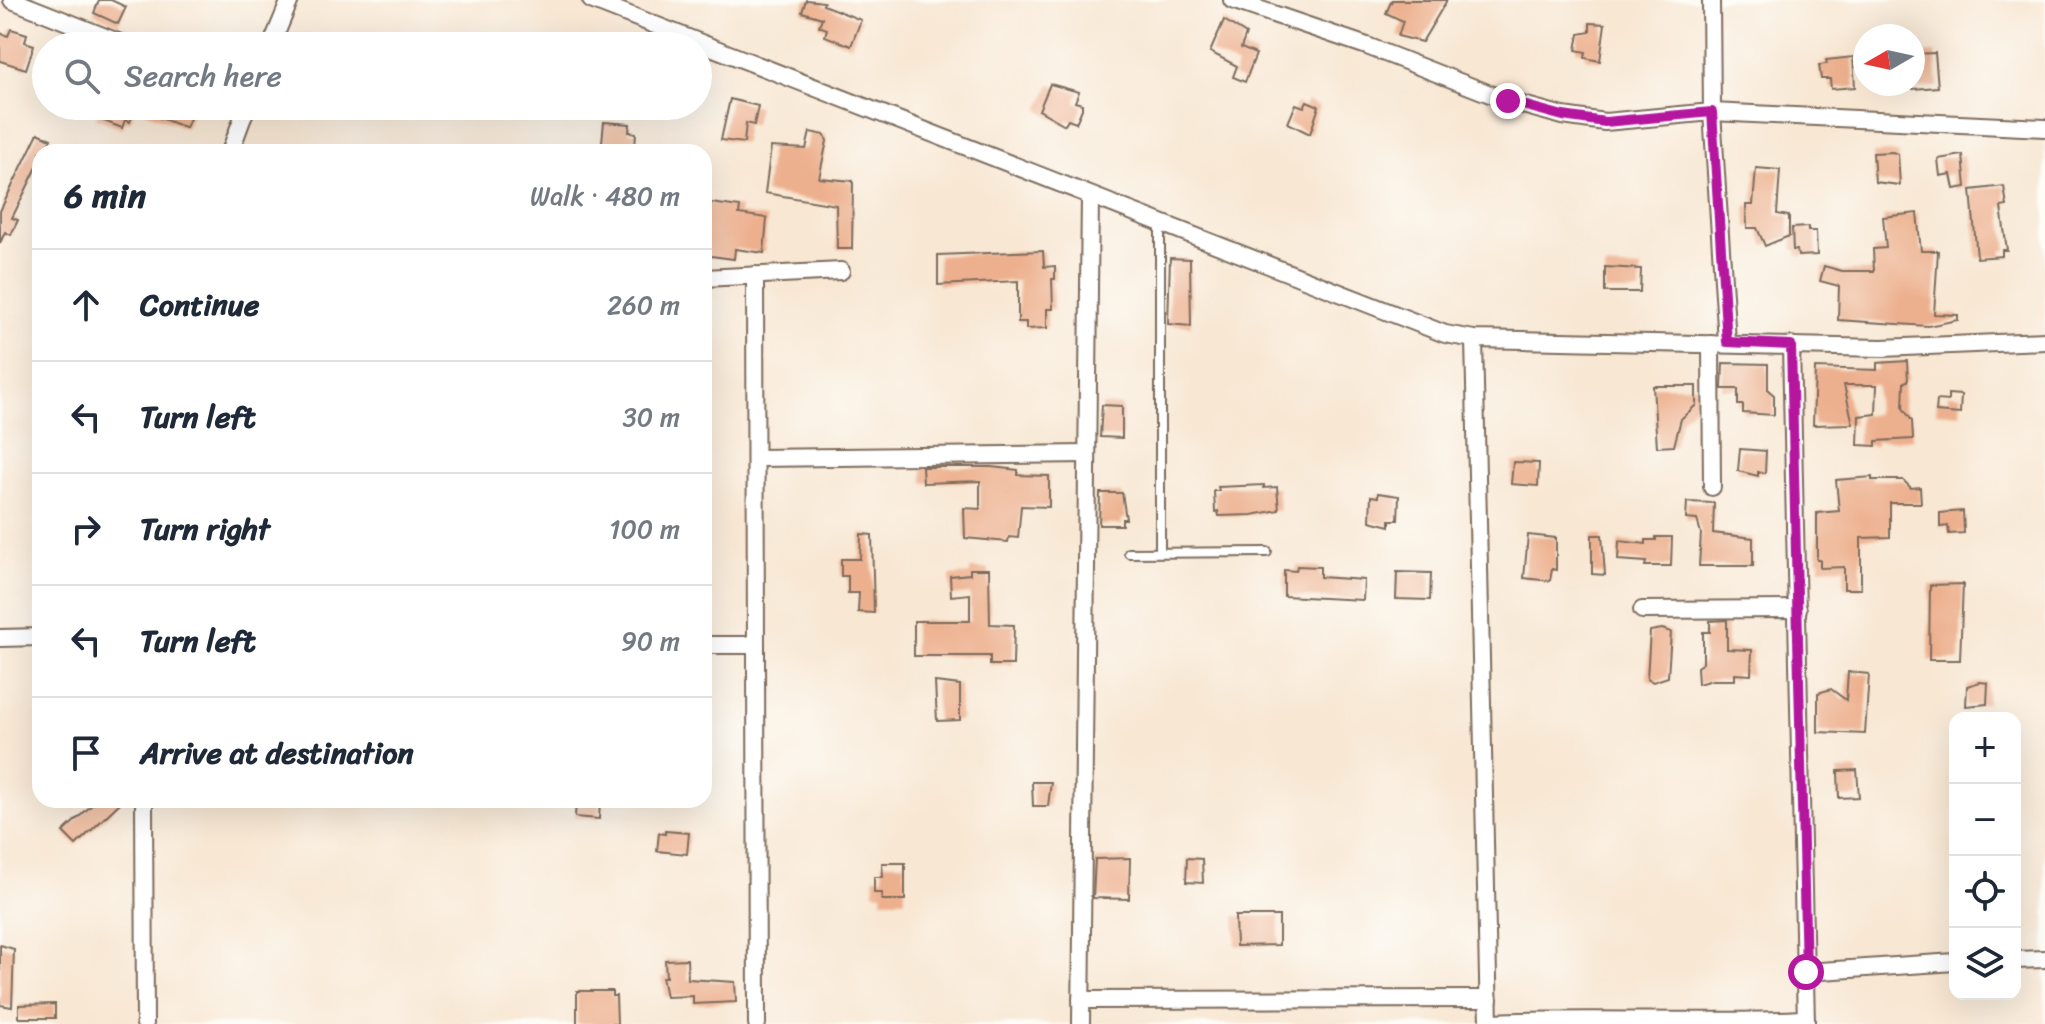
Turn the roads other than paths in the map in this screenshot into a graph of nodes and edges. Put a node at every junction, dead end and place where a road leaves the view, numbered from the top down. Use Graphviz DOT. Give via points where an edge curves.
graph roads {
  1 [pos="12,0"];
  2 [pos="290,0"];
  3 [pos="591,0"];
  4 [pos="1232,0"];
  5 [pos="1711,0"];
  6 [pos="93,32"];
  7 [pos="277,32"];
  8 [pos="672,32"];
  9 [pos="712,48"];
  10 [pos="1712,112"];
  11 [pos="242,120"];
  12 [pos="2045,128"];
  13 [pos="233,144"];
  14 [pos="1090,197"];
  15 [pos="1160,225"];
  16 [pos="841,271"];
  17 [pos="755,275"];
  18 [pos="712,278"];
  19 [pos="1474,339"];
  20 [pos="2045,341"];
  21 [pos="1719,343"];
  22 [pos="1791,345"];
  23 [pos="1087,454"];
  24 [pos="756,458"];
  25 [pos="1712,487"];
  26 [pos="1160,552"];
  27 [pos="1267,552"];
  28 [pos="1129,553"];
  29 [pos="1798,609"];
  30 [pos="1642,610"];
  31 [pos="32,637"];
  32 [pos="0,638"];
  33 [pos="712,645"];
  34 [pos="756,645"];
  35 [pos="144,808"];
  36 [pos="2045,959"];
  37 [pos="2021,960"];
  38 [pos="1949,962"];
  39 [pos="1806,972"];
  40 [pos="1489,999"];
  41 [pos="1081,1000"];
  42 [pos="1806,1022"];
  43 [pos="1489,1023"];
  44 [pos="145,1024"];
  45 [pos="757,1024"];
  46 [pos="1081,1024"];
  1 -- 6 [label="street"];
  2 -- 7 [label="street"];
  3 -- 8 [label="street"];
  4 -- 10 [label="street" via="1508,101 1563,116 1605,122"];
  5 -- 10 [label="street"];
  9 -- 14 [label="street"];
  10 -- 12 [label="street"];
  10 -- 21 [label="street"];
  11 -- 13 [label="street"];
  14 -- 15 [label="street"];
  14 -- 23 [label="street"];
  15 -- 19 [label="street" via="1445,334"];
  15 -- 26 [label="lane"];
  16 -- 17 [label="street"];
  17 -- 18 [label="street"];
  17 -- 24 [label="street"];
  19 -- 21 [label="street"];
  19 -- 40 [label="street"];
  20 -- 22 [label="street" via="1882,348"];
  21 -- 22 [label="street"];
  21 -- 25 [label="street"];
  22 -- 29 [label="street"];
  23 -- 24 [label="street"];
  23 -- 41 [label="street"];
  24 -- 34 [label="street"];
  26 -- 27 [label="lane"];
  26 -- 28 [label="lane"];
  29 -- 30 [label="street"];
  29 -- 39 [label="street"];
  31 -- 32 [label="street"];
  33 -- 34 [label="street"];
  34 -- 45 [label="street"];
  35 -- 44 [label="street"];
  36 -- 37 [label="street"];
  38 -- 39 [label="street"];
  39 -- 42 [label="street"];
  40 -- 41 [label="street"];
  40 -- 43 [label="street"];
  41 -- 46 [label="street"];
  42 -- 43 [label="street" via="1574,1018"];
}
